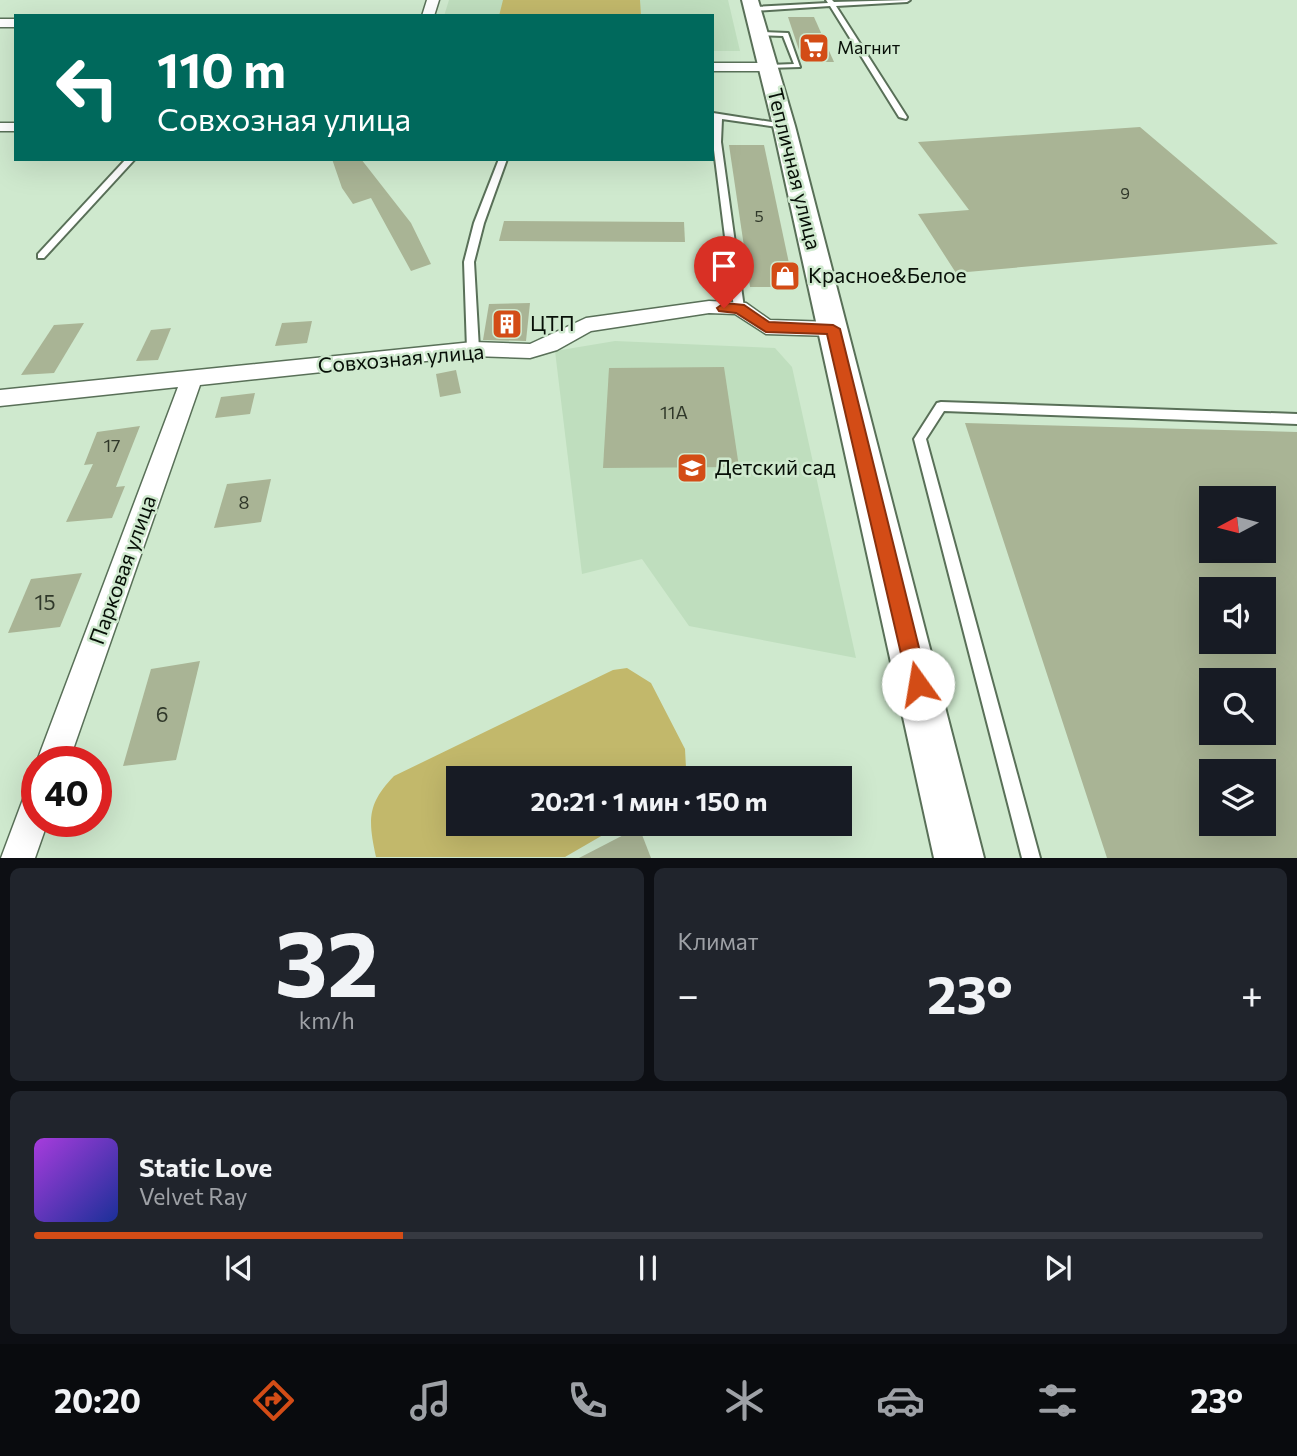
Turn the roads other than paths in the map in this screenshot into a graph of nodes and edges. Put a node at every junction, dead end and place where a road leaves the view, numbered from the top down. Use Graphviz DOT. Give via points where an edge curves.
graph roads {
  1 [pos="907,0"];
  2 [pos="830,2"];
  3 [pos="752,5"];
  4 [pos="760,34"];
  5 [pos="714,67"];
  6 [pos="769,67"];
  7 [pos="903,117"];
  8 [pos="715,121"];
  9 [pos="785,126"];
  10 [pos="129,161"];
  11 [pos="502,161"];
  12 [pos="41,256"];
  13 [pos="739,308"];
  14 [pos="833,329"];
  15 [pos="473,349"];
  16 [pos="192,378"];
  17 [pos="0,398"];
  18 [pos="1297,419"];
  19 [pos="58,746"];
  20 [pos="26,837"];
  21 [pos="18,858"];
  22 [pos="958,858"];
  23 [pos="1031,858"];
  1 -- 2 [label="lane"];
  2 -- 3 [label="lane"];
  2 -- 7 [label="lane"];
  3 -- 4 [label="street"];
  4 -- 6 [label="street"];
  4 -- 6 [label="lane" via="786,34 798,66"];
  5 -- 6 [label="street, Тепличная улица"];
  6 -- 9 [label="street, Тепличная улица"];
  8 -- 9 [label="lane"];
  8 -- 13 [label="lane"];
  9 -- 14 [label="street, Тепличная улица"];
  10 -- 12 [label="lane"];
  11 -- 15 [label="lane" via="469,262"];
  13 -- 14 [label="street" via="766,327"];
  13 -- 15 [label="street, Совхозная улица" via="709,307 586,325 530,351"];
  14 -- 22 [label="street, Тепличная улица"];
  15 -- 16 [label="street, Совхозная улица"];
  16 -- 17 [label="street, Совхозная улица"];
  16 -- 19 [label="street, Парковая улица"];
  18 -- 23 [label="lane" via="941,406 920,439"];
  20 -- 21 [label="street"];
}
